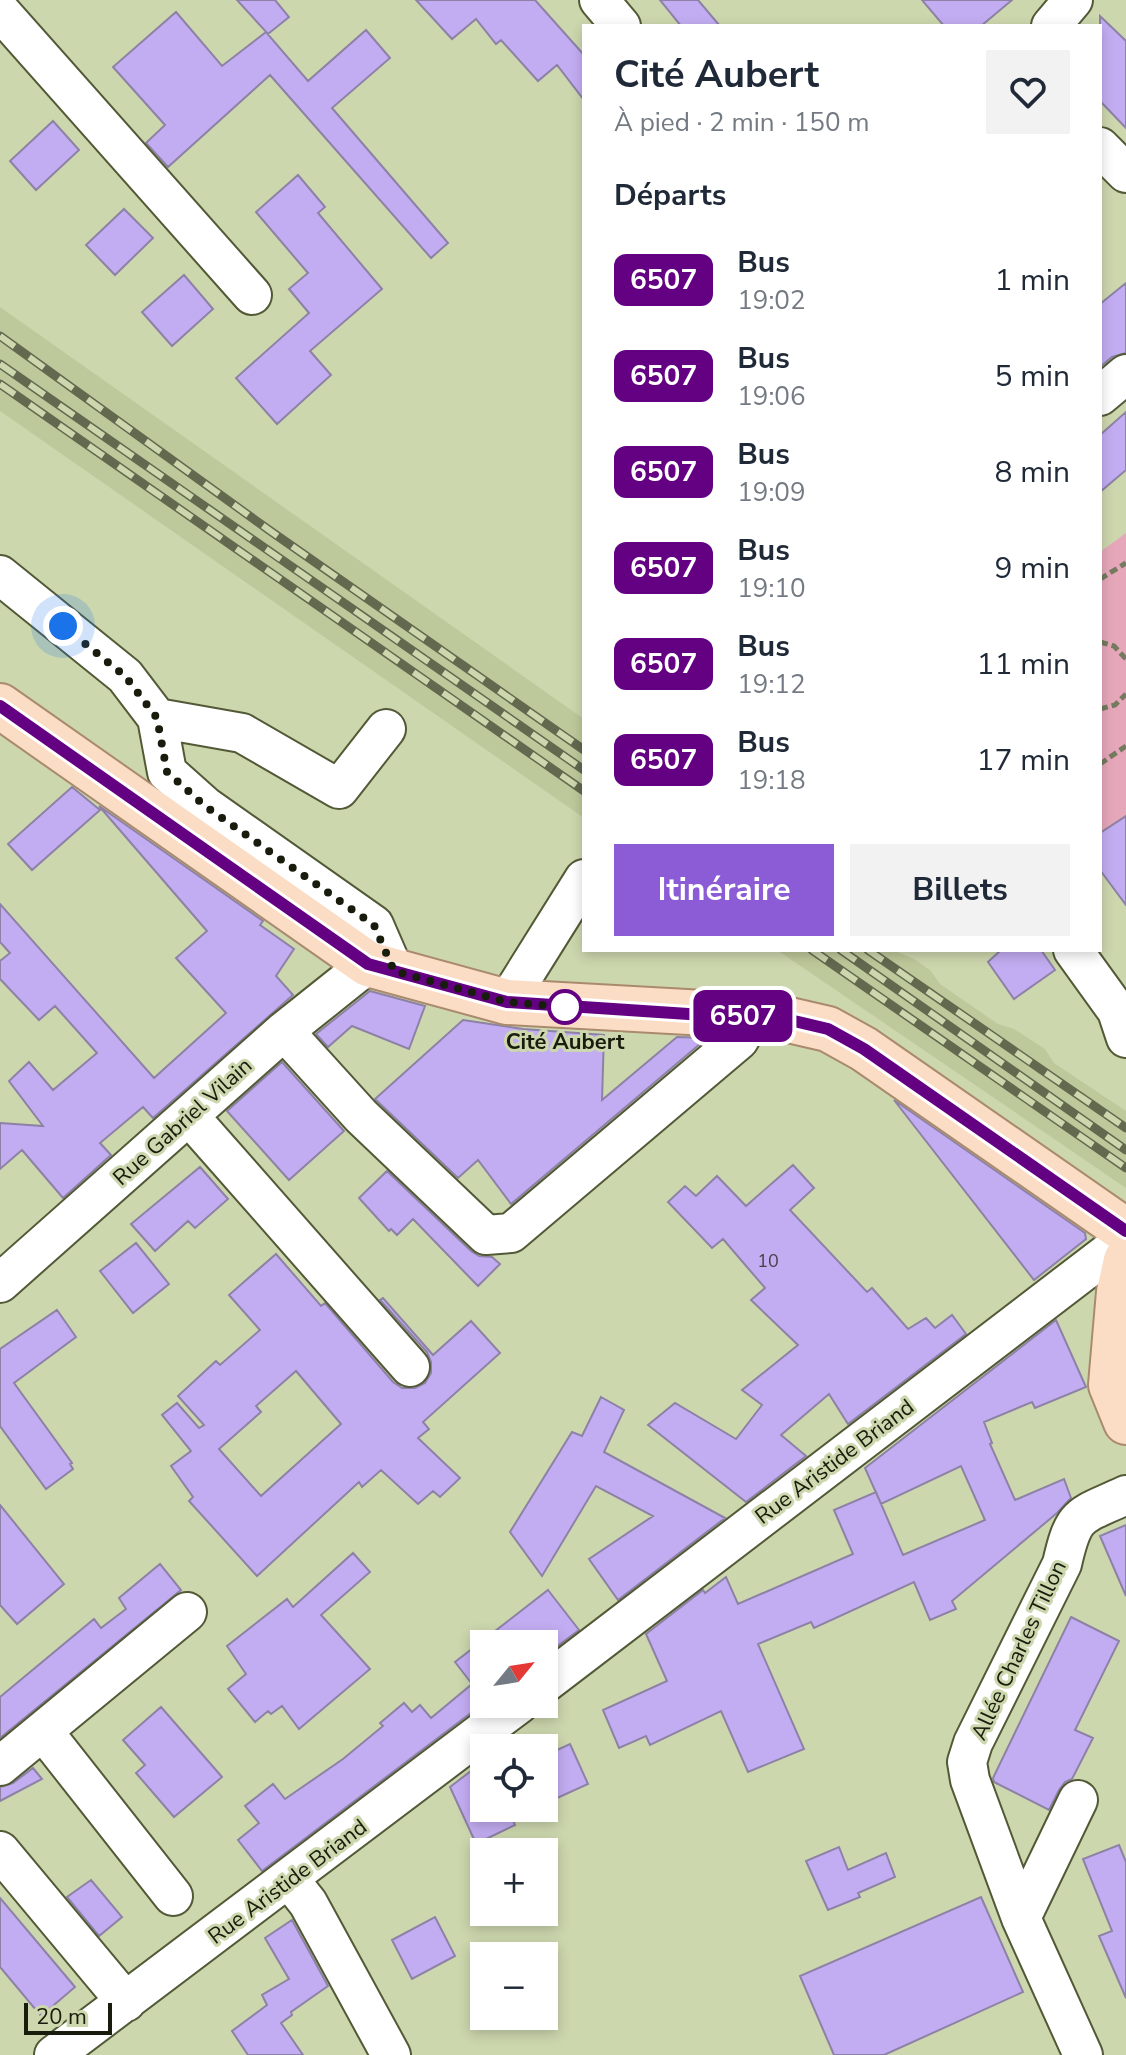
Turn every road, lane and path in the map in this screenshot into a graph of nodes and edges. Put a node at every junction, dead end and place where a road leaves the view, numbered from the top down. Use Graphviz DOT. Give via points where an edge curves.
graph roads {
  1 [pos="599,0"];
  2 [pos="1037,0"];
  3 [pos="1073,0"];
  4 [pos="0,11"];
  5 [pos="619,24"];
  6 [pos="1043,24"];
  7 [pos="1053,24"];
  8 [pos="1102,149"];
  9 [pos="1126,173"];
  10 [pos="252,295"];
  11 [pos="1126,374"];
  12 [pos="1102,394"];
  13 [pos="1126,563"];
  14 [pos="0,575"];
  15 [pos="1102,578"];
  16 [pos="1102,643"];
  17 [pos="1126,659"];
  18 [pos="1126,694"];
  19 [pos="0,706"];
  20 [pos="1102,708"];
  21 [pos="157,718"];
  22 [pos="386,729"];
  23 [pos="1126,746"];
  24 [pos="1102,763"];
  25 [pos="582,882"];
  26 [pos="1074,952"];
  27 [pos="381,967"];
  28 [pos="507,1002"];
  29 [pos="753,1016"];
  30 [pos="284,1031"];
  31 [pos="1126,1038"];
  32 [pos="189,1116"];
  33 [pos="1126,1231"];
  34 [pos="1126,1239"];
  35 [pos="1126,1260"];
  36 [pos="0,1283"];
  37 [pos="410,1367"];
  38 [pos="1125,1413"];
  39 [pos="1126,1495"];
  40 [pos="187,1612"];
  41 [pos="558,1673"];
  42 [pos="501,1718"];
  43 [pos="43,1731"];
  44 [pos="0,1766"];
  45 [pos="1078,1800"];
  46 [pos="0,1851"];
  47 [pos="289,1879"];
  48 [pos="173,1896"];
  49 [pos="1021,1918"];
  50 [pos="126,2002"];
  51 [pos="54,2055"];
  52 [pos="391,2055"];
  53 [pos="1083,2055"];
  1 -- 5 [label="street"];
  2 -- 6 [label="street"];
  3 -- 7 [label="street"];
  4 -- 10 [label="street"];
  8 -- 9 [label="street"];
  11 -- 12 [label="street"];
  13 -- 15 [label="path"];
  14 -- 21 [label="street" via="125,676"];
  16 -- 17 [label="path"];
  18 -- 20 [label="path"];
  19 -- 27 [label="main road"];
  21 -- 22 [label="street" via="242,733 339,789"];
  21 -- 27 [label="street" via="167,772 205,806 374,925"];
  23 -- 24 [label="path"];
  25 -- 28 [label="street"];
  26 -- 31 [label="street" via="1117,1011"];
  27 -- 28 [label="main road"];
  27 -- 30 [label="street, Rue Gabriel Vilain"];
  28 -- 29 [label="main road"];
  29 -- 30 [label="street" via="739,1040 511,1233 486,1235 361,1116"];
  29 -- 33 [label="main road" via="813,1024 842,1035"];
  30 -- 32 [label="street, Rue Gabriel Vilain"];
  32 -- 36 [label="street, Rue Gabriel Vilain"];
  32 -- 37 [label="street"];
  34 -- 41 [label="street, Rue Aristide Briand"];
  35 -- 38 [label="main road" via="1111,1385"];
  39 -- 49 [label="street, Allée Charles Tillon" via="1080,1517 1069,1533 1062,1564 967,1762"];
  40 -- 43 [label="street"];
  42 -- 47 [label="street, Rue Aristide Briand"];
  43 -- 44 [label="street"];
  43 -- 48 [label="street"];
  45 -- 49 [label="street"];
  46 -- 50 [label="street"];
  47 -- 50 [label="street, Rue Aristide Briand"];
  47 -- 52 [label="street" via="308,1903"];
  49 -- 53 [label="street, Allée Charles Tillon"];
  50 -- 51 [label="street, Rue Aristide Briand"];
}
